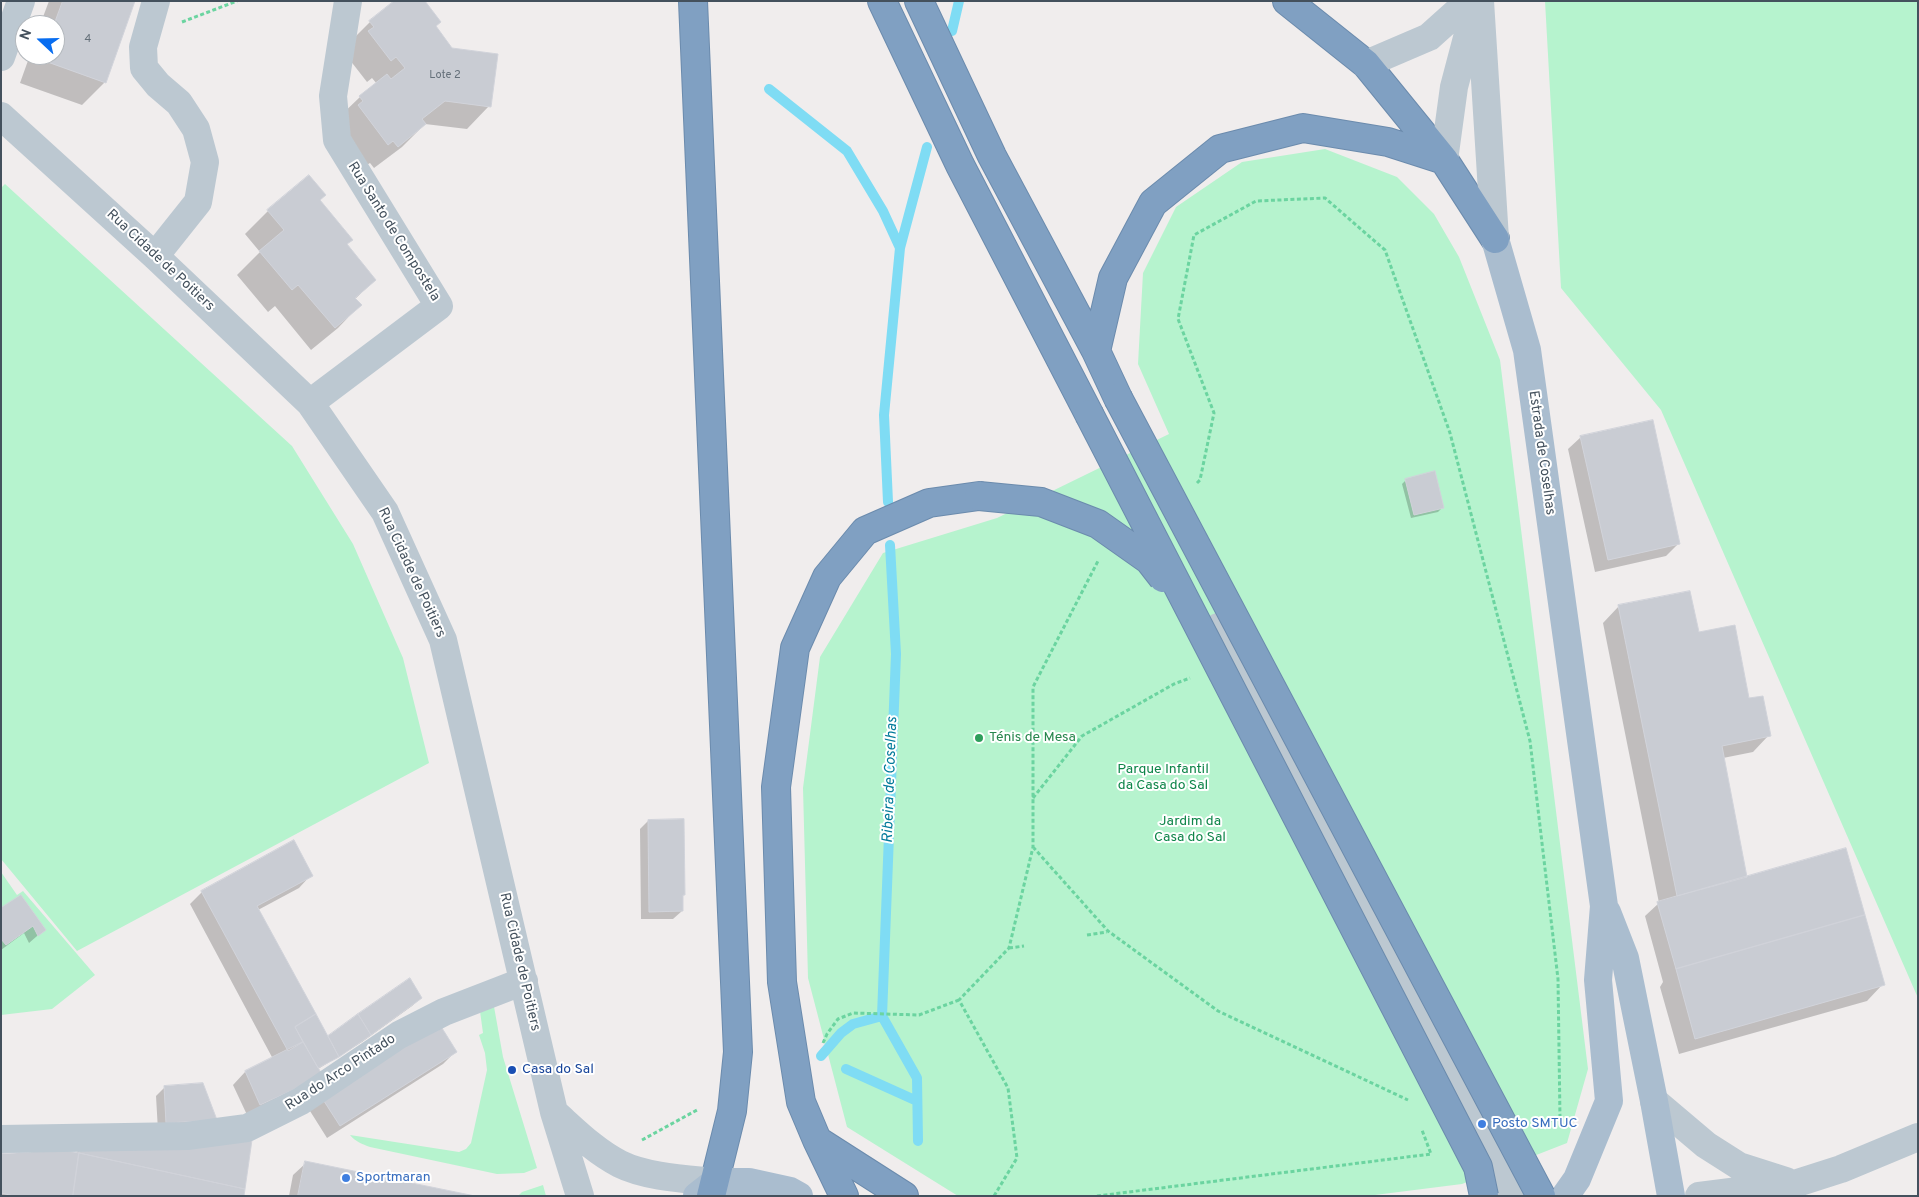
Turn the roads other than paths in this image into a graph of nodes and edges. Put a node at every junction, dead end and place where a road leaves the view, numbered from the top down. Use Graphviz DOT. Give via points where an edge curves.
graph roads {
  1 [pos="21,1"];
  2 [pos="156,1"];
  3 [pos="348,1"];
  4 [pos="693,1"];
  5 [pos="882,1"];
  6 [pos="919,1"];
  7 [pos="1287,1"];
  8 [pos="1469,1"];
  9 [pos="1478,1"];
  10 [pos="1,57"];
  11 [pos="1366,64"];
  12 [pos="1,116"];
  13 [pos="1444,160"];
  14 [pos="1495,239"];
  15 [pos="155,256"];
  16 [pos="1096,351"];
  17 [pos="310,403"];
  18 [pos="1188,608"];
  19 [pos="1218,627"];
  20 [pos="1604,906"];
  21 [pos="524,981"];
  22 [pos="1654,1100"];
  23 [pos="554,1112"];
  24 [pos="1918,1137"];
  25 [pos="1,1138"];
  26 [pos="817,1140"];
  27 [pos="1789,1190"];
  28 [pos="707,1191"];
  29 [pos="580,1196"];
  30 [pos="799,1196"];
  31 [pos="844,1196"];
  32 [pos="904,1196"];
  33 [pos="1484,1196"];
  34 [pos="1510,1196"];
  35 [pos="1541,1196"];
  36 [pos="1565,1196"];
  37 [pos="1670,1196"];
  38 [pos="1699,1196"];
  1 -- 10 [label="street"];
  2 -- 15 [label="street" via="143,47 144,68 180,103 196,129 205,162 198,202"];
  3 -- 17 [label="street, Rua Santo de Compostela" via="332,96 337,140 440,306"];
  4 -- 28 [label="highway" via="738,1052 732,1111"];
  5 -- 18 [label="highway, bridge" via="960,165"];
  6 -- 16 [label="highway" via="992,156"];
  7 -- 11 [label="highway"];
  8 -- 11 [label="street" via="1429,37"];
  9 -- 13 [label="street" via="1454,87"];
  9 -- 14 [label="street, Estrada de Coselhas"];
  11 -- 13 [label="highway"];
  12 -- 15 [label="street, Rua Cidade de Poitiers"];
  13 -- 14 [label="highway"];
  13 -- 16 [label="highway" via="1388,142 1303,128 1220,149 1153,202 1113,278"];
  14 -- 20 [label="main road, Estrada de Coselhas" via="1527,350"];
  15 -- 17 [label="street, Rua Cidade de Poitiers"];
  16 -- 35 [label="highway, bridge"];
  17 -- 21 [label="street, Rua Cidade de Poitiers" via="385,512 443,640"];
  18 -- 26 [label="highway, bridge" via="1149,560 1098,524 1041,502 979,496 929,503 865,531 827,577 795,648 776,787 782,982 802,1102"];
  18 -- 33 [label="highway, bridge" via="1478,1167"];
  19 -- 34 [label="street" via="1468,1098 1482,1103 1490,1117 1489,1138"];
  20 -- 22 [label="main road" via="1625,958"];
  20 -- 36 [label="main road" via="1598,980 1609,1101 1577,1179"];
  21 -- 23 [label="street, Rua Cidade de Poitiers"];
  21 -- 25 [label="street, Rua do Arco Pintado" via="444,1012 399,1036 301,1101 247,1128 187,1136"];
  22 -- 27 [label="street" via="1738,1166"];
  22 -- 37 [label="main road"];
  23 -- 28 [label="street" via="586,1142 621,1164"];
  23 -- 29 [label="street, Rua Cidade de Poitiers"];
  24 -- 27 [label="street"];
  26 -- 31 [label="highway"];
  26 -- 32 [label="highway"];
  27 -- 38 [label="street"];
  28 -- 30 [label="main road" via="749,1182 790,1190"];
}
